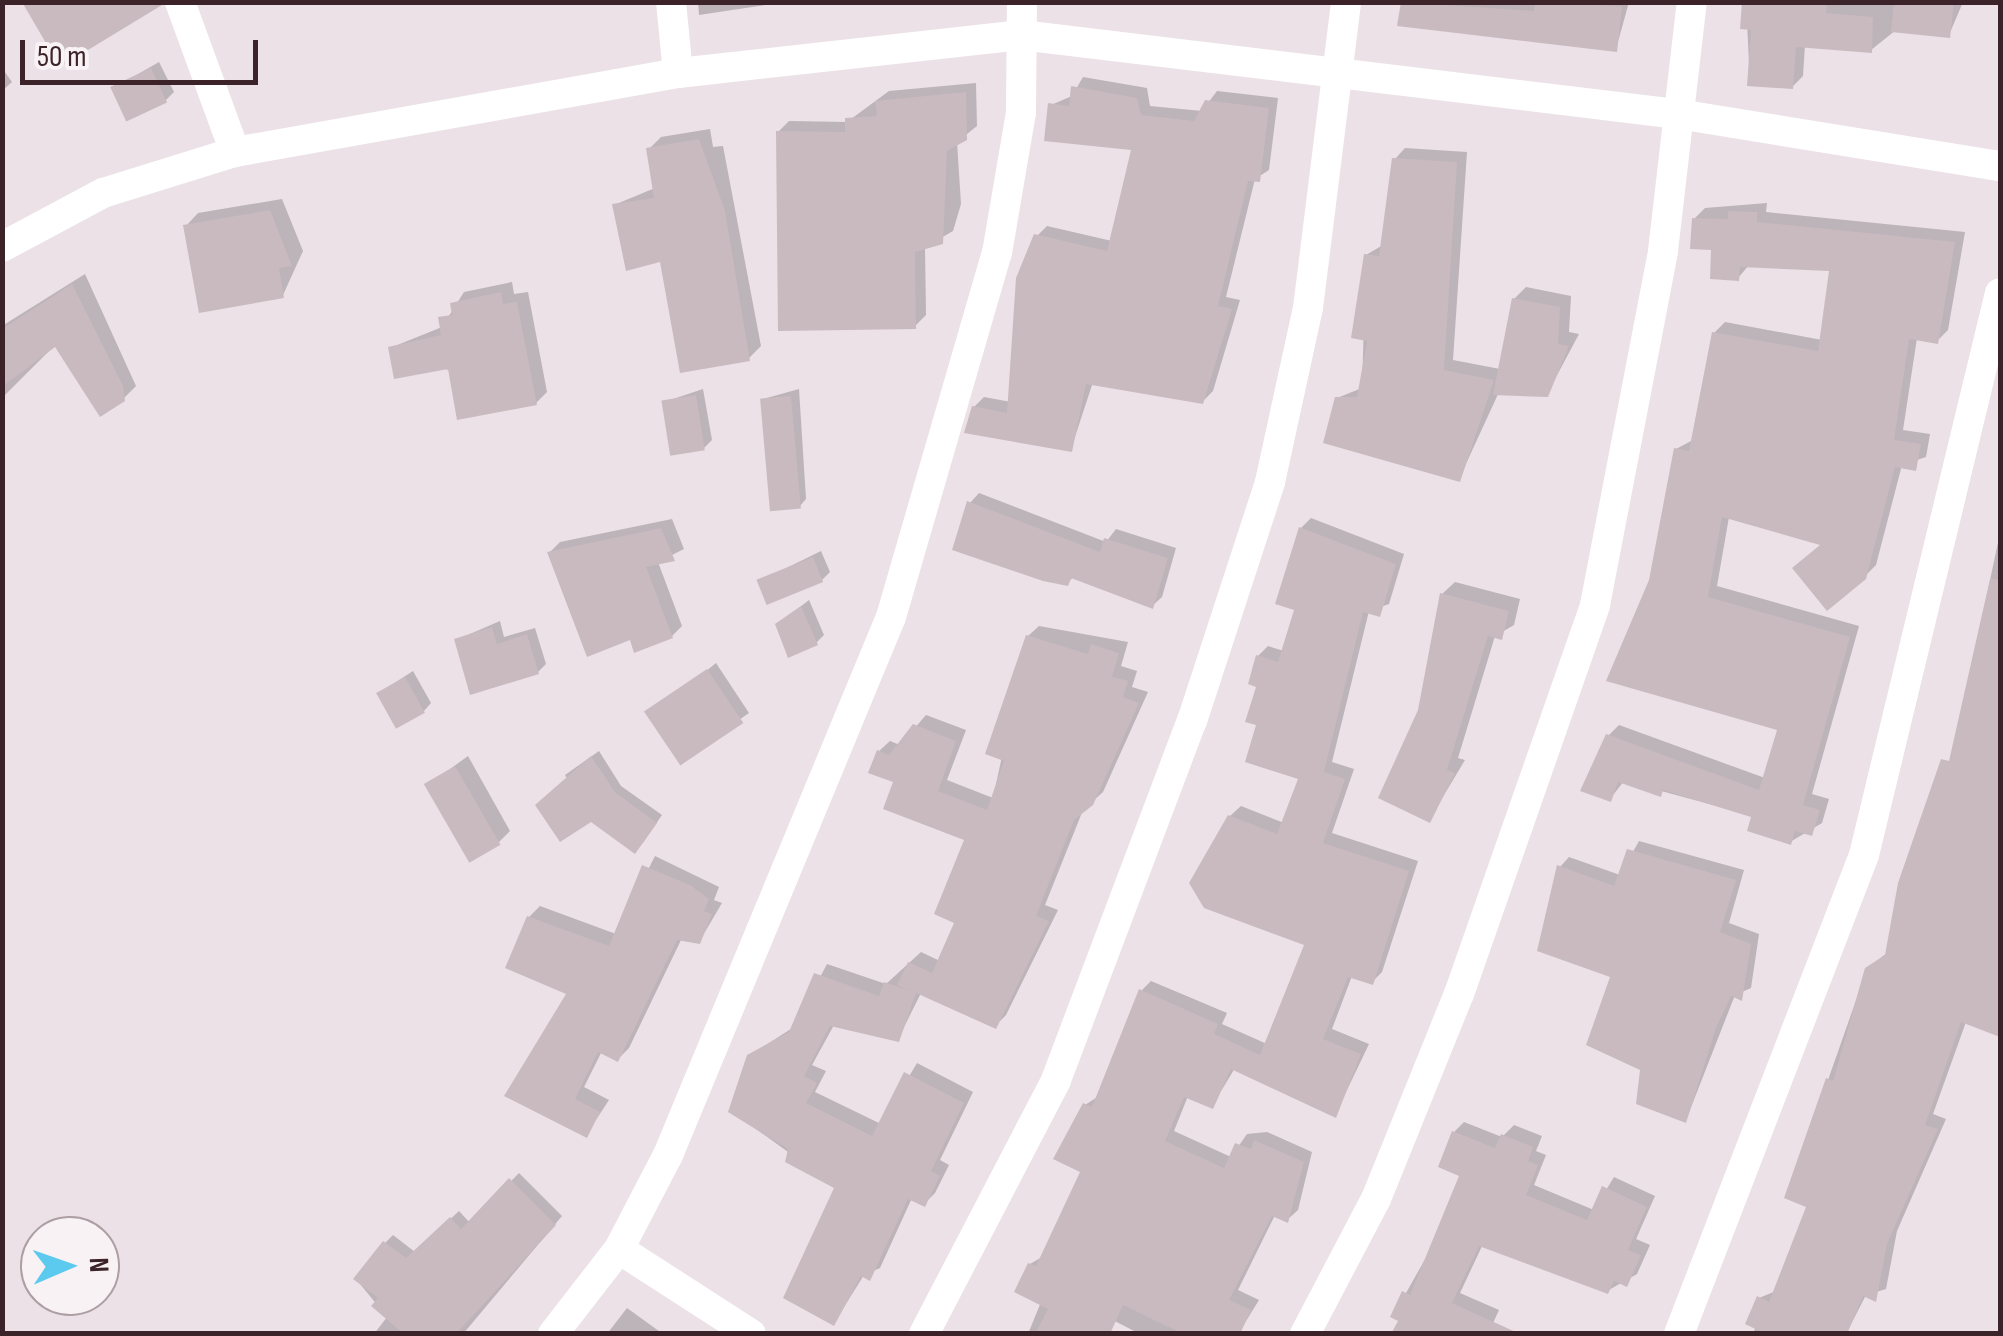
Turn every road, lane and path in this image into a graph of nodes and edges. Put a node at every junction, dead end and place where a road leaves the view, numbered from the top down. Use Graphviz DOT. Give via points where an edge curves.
graph roads {
  1 [pos="180,2"];
  2 [pos="671,2"];
  3 [pos="1022,2"];
  4 [pos="1346,2"];
  5 [pos="1692,2"];
  6 [pos="1021,35"];
  7 [pos="1340,71"];
  8 [pos="678,73"];
  9 [pos="1678,114"];
  10 [pos="234,152"];
  11 [pos="2000,166"];
  12 [pos="2,247"];
  13 [pos="2000,293"];
  14 [pos="619,1249"];
  15 [pos="553,1334"];
  16 [pos="751,1334"];
  17 [pos="924,1334"];
  18 [pos="1305,1334"];
  19 [pos="1679,1334"];
  1 -- 10 [label="street"];
  2 -- 8 [label="street"];
  3 -- 6 [label="street"];
  4 -- 7 [label="street"];
  5 -- 9 [label="street"];
  6 -- 7 [label="street"];
  6 -- 8 [label="street"];
  6 -- 14 [label="street" via="1015,166 996,253 891,618 722,1032"];
  7 -- 9 [label="street"];
  7 -- 17 [label="street" via="1308,308 1270,482 1198,703 1056,1080"];
  8 -- 10 [label="street"];
  9 -- 11 [label="street"];
  9 -- 18 [label="street" via="1663,251 1595,605 1459,994 1376,1199"];
  10 -- 12 [label="street" via="104,193"];
  13 -- 19 [label="street" via="1864,855"];
  14 -- 15 [label="street"];
  14 -- 16 [label="street"];
}
